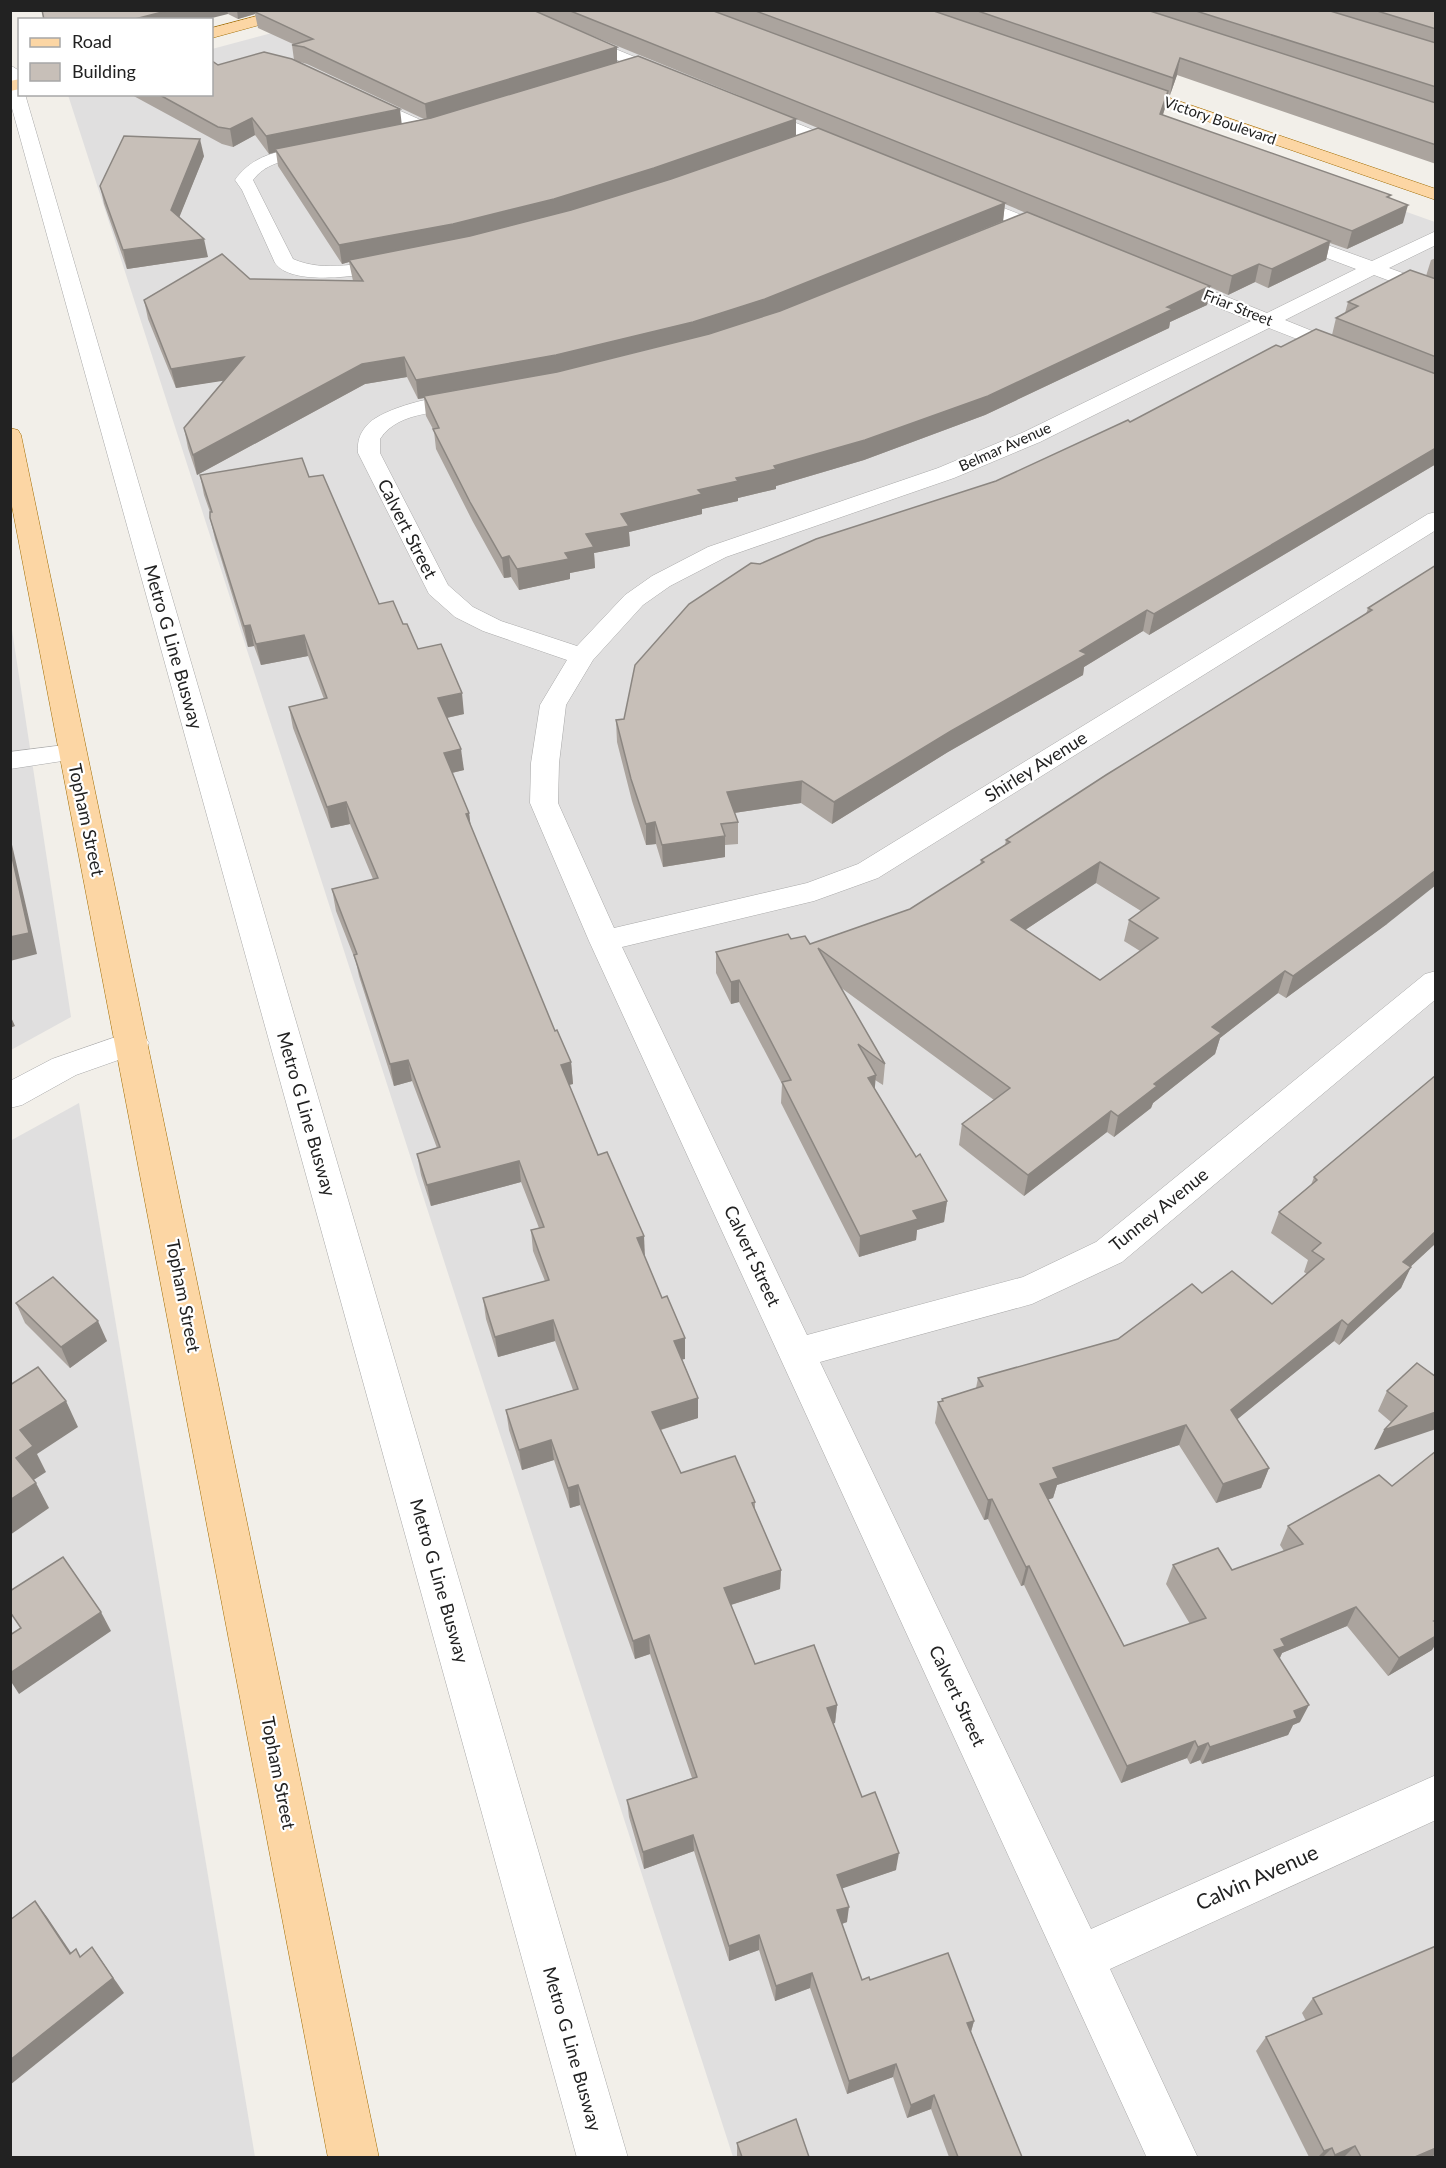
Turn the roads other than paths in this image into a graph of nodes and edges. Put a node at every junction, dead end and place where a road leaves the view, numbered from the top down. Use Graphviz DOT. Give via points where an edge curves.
graph roads {
  1 [pos="298,10"];
  2 [pos="507,10"];
  3 [pos="213,33"];
  4 [pos="640,64"];
  5 [pos="617,71"];
  6 [pos="684,82"];
  7 [pos="1115,84"];
  8 [pos="342,89"];
  9 [pos="18,96"];
  10 [pos="739,105"];
  11 [pos="403,135"];
  12 [pos="816,137"];
  13 [pos="794,145"];
  14 [pos="335,148"];
  15 [pos="859,155"];
  16 [pos="947,190"];
  17 [pos="1436,195"];
  18 [pos="1023,222"];
  19 [pos="1271,230"];
  20 [pos="1001,231"];
  21 [pos="1436,237"];
  22 [pos="1077,243"];
  23 [pos="418,259"];
  24 [pos="1373,268"];
  25 [pos="1151,273"];
  26 [pos="1436,292"];
  27 [pos="1269,320"];
  28 [pos="1363,359"];
  29 [pos="490,397"];
  30 [pos="10,435"];
  31 [pos="1436,519"];
  32 [pos="582,656"];
  33 [pos="72,752"];
  34 [pos="10,761"];
  35 [pos="604,941"];
  36 [pos="1436,982"];
  37 [pos="133,1042"];
  38 [pos="10,1096"];
  39 [pos="798,1353"];
  40 [pos="1436,1797"];
  41 [pos="1079,1959"];
  42 [pos="354,2157"];
  43 [pos="603,2157"];
  44 [pos="1173,2157"];
  1 -- 3 [label="main road"];
  2 -- 4 [label="street"];
  4 -- 5 [label="street"];
  4 -- 6 [label="street"];
  7 -- 17 [label="main road, Victory Boulevard"];
  8 -- 11 [label="street" via="432,128"];
  9 -- 43 [label="street, Metro G Line Busway"];
  10 -- 12 [label="street"];
  12 -- 13 [label="street"];
  12 -- 15 [label="street"];
  14 -- 23 [label="street" via="263,162 249,171 244,180 285,263 316,272"];
  16 -- 18 [label="street"];
  18 -- 20 [label="street"];
  18 -- 22 [label="street"];
  19 -- 24 [label="street"];
  21 -- 24 [label="street, Belmar Avenue"];
  24 -- 26 [label="street"];
  24 -- 27 [label="street, Belmar Avenue"];
  25 -- 27 [label="street, Friar Street"];
  27 -- 28 [label="street, Friar Street"];
  27 -- 32 [label="street, Belmar Avenue" via="1032,436 946,473 717,552 634,600"];
  29 -- 32 [label="street, Calvert Street" via="420,408 397,416 378,428 369,440 369,453 438,589 464,612 492,626"];
  30 -- 33 [label="main road, Topham Street"];
  31 -- 35 [label="street, Shirley Avenue" via="868,871 814,891"];
  32 -- 35 [label="street, Calvert Street" via="554,705 545,762 544,803"];
  33 -- 34 [label="street"];
  33 -- 37 [label="main road, Topham Street"];
  35 -- 39 [label="street, Calvert Street"];
  36 -- 39 [label="street, Tunney Avenue" via="1109,1252 1032,1289"];
  37 -- 38 [label="street" via="64,1067"];
  37 -- 42 [label="main road, Topham Street"];
  39 -- 41 [label="street, Calvert Street"];
  40 -- 41 [label="street, Calvin Avenue"];
  41 -- 44 [label="street, Calvert Street"];
}
